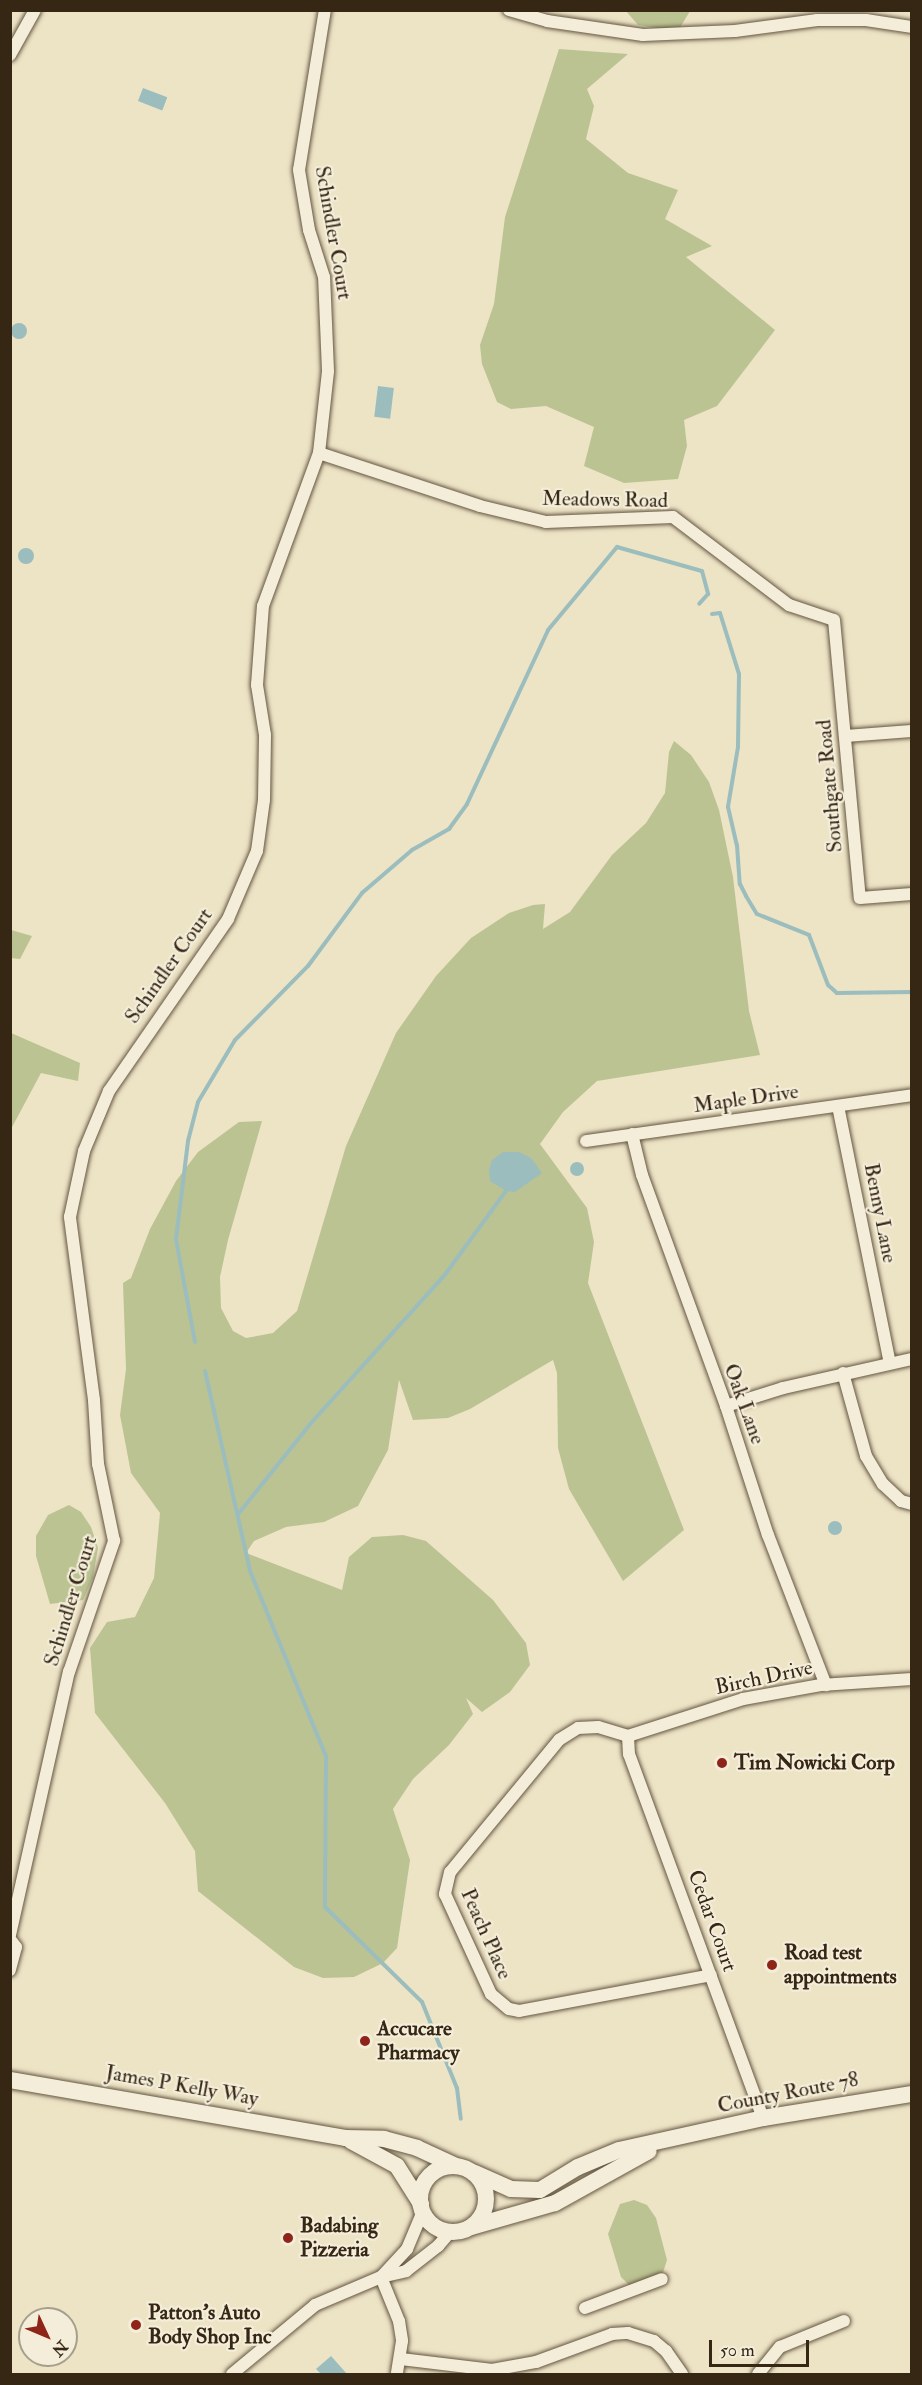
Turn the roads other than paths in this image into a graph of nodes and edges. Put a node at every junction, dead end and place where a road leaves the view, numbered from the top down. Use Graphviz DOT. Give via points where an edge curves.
graph roads {
  1 [pos="35,10"];
  2 [pos="325,10"];
  3 [pos="509,10"];
  4 [pos="912,27"];
  5 [pos="10,55"];
  6 [pos="319,453"];
  7 [pos="834,620"];
  8 [pos="912,731"];
  9 [pos="844,736"];
  10 [pos="912,894"];
  11 [pos="912,1095"];
  12 [pos="838,1106"];
  13 [pos="632,1134"];
  14 [pos="586,1141"];
  15 [pos="912,1359"];
  16 [pos="890,1363"];
  17 [pos="843,1373"];
  18 [pos="726,1406"];
  19 [pos="912,1504"];
  20 [pos="912,1679"];
  21 [pos="826,1685"];
  22 [pos="628,1736"];
  23 [pos="10,1937"];
  24 [pos="10,1970"];
  25 [pos="711,1975"];
  26 [pos="10,2080"];
  27 [pos="912,2094"];
  28 [pos="763,2118"];
  29 [pos="345,2138"];
  30 [pos="674,2139"];
  31 [pos="456,2166"];
  32 [pos="475,2173"];
  33 [pos="422,2208"];
  34 [pos="471,2227"];
  35 [pos="451,2231"];
  36 [pos="381,2277"];
  37 [pos="662,2279"];
  38 [pos="585,2308"];
  39 [pos="844,2321"];
  40 [pos="401,2360"];
  41 [pos="232,2374"];
  42 [pos="397,2374"];
  43 [pos="682,2374"];
  44 [pos="758,2374"];
  1 -- 5 [label="street"];
  2 -- 6 [label="street, Schindler Court" via="299,170 309,230 324,277 328,322"];
  3 -- 4 [label="street" via="547,21 643,35 735,31 817,20 866,20"];
  6 -- 7 [label="street, Meadows Road" via="480,506 546,522 673,517 789,606"];
  6 -- 23 [label="street, Schindler Court" via="263,606 257,685 265,735 264,800 256,852 228,919 109,1091 79,1173 70,1217 75,1274 94,1400 98,1464 114,1541 69,1672"];
  7 -- 9 [label="street, Southgate Road"];
  8 -- 9 [label="street"];
  9 -- 10 [label="street, Southgate Road" via="860,898"];
  11 -- 12 [label="street, Maple Drive"];
  12 -- 13 [label="street, Maple Drive"];
  12 -- 16 [label="street, Benny Lane"];
  13 -- 14 [label="street, Maple Drive"];
  13 -- 18 [label="street, Oak Lane" via="642,1176"];
  15 -- 16 [label="street"];
  16 -- 17 [label="street"];
  17 -- 18 [label="street"];
  17 -- 19 [label="street" via="866,1456 883,1484 901,1501"];
  18 -- 21 [label="street, Oak Lane" via="775,1554"];
  20 -- 21 [label="street, Birch Drive"];
  21 -- 22 [label="street, Birch Drive" via="743,1699"];
  22 -- 25 [label="street, Cedar Court" via="629,1754"];
  22 -- 25 [label="street, Peach Place" via="598,1727 578,1728 559,1740 450,1872 445,1894 491,1994 509,2009 519,2011"];
  23 -- 24 [label="street, Schindler Court" via="16,1947"];
  25 -- 28 [label="street, Cedar Court"];
  26 -- 29 [label="street, James P Kelly Way"];
  27 -- 28 [label="street, County Route 78"];
  28 -- 30 [label="street, County Route 78"];
  29 -- 31 [label="street, James P Kelly Way" via="384,2139 417,2148"];
  29 -- 33 [label="street, James P Kelly Way" via="388,2159 404,2175"];
  30 -- 32 [label="street, County Route 78" via="593,2159 540,2190 511,2189"];
  30 -- 34 [label="street, County Route 78" via="555,2203"];
  31 -- 32 [label="street"];
  31 -- 33 [label="street" via="429,2177 423,2185"];
  32 -- 34 [label="street" via="486,2191 486,2201"];
  33 -- 35 [label="street" via="434,2225"];
  33 -- 36 [label="street" via="407,2249"];
  34 -- 35 [label="street"];
  35 -- 36 [label="street" via="418,2264"];
  36 -- 40 [label="street" via="396,2305"];
  36 -- 41 [label="street" via="315,2305"];
  37 -- 38 [label="street"];
  39 -- 44 [label="street" via="780,2347"];
  40 -- 42 [label="street"];
  40 -- 43 [label="street" via="492,2370 536,2362 612,2334 628,2333 654,2341"];
}
